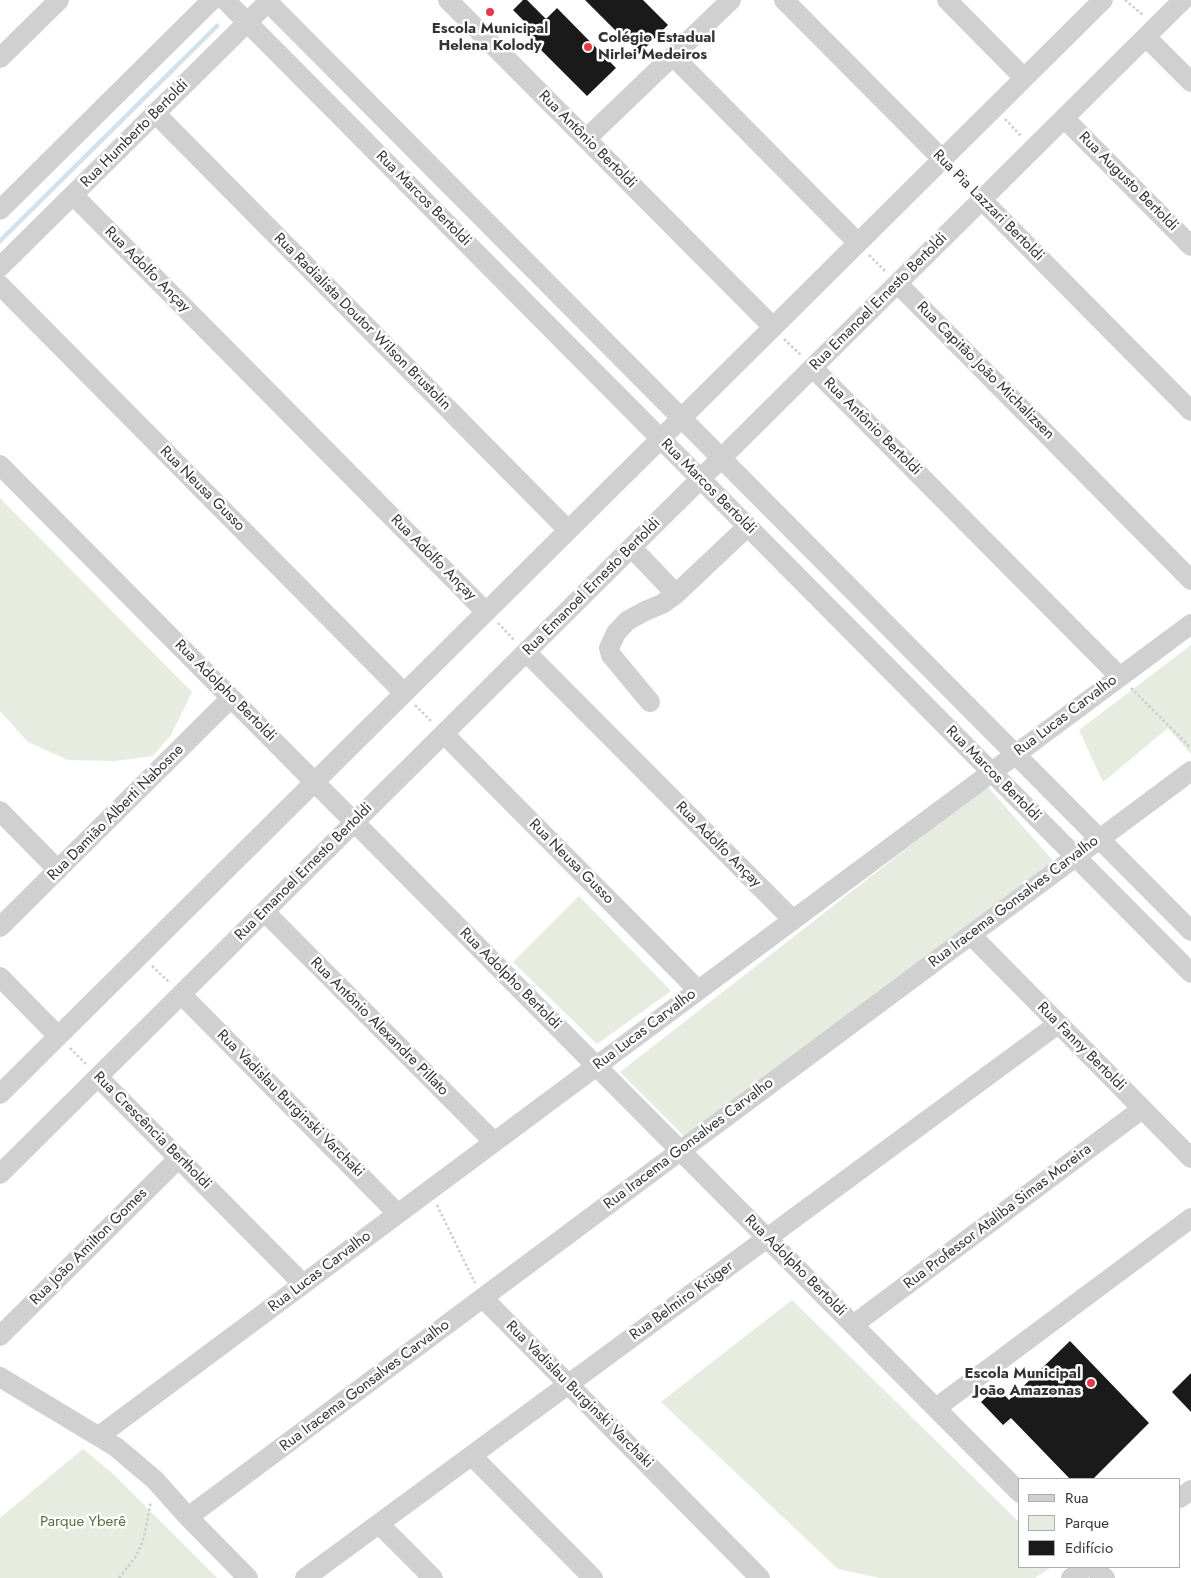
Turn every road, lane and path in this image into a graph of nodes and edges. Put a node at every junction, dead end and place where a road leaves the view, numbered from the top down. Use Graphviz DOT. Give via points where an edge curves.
graph roads {
  1 [pos="59,0"];
  2 [pos="212,0"];
  3 [pos="225,0"];
  4 [pos="448,0"];
  5 [pos="732,0"];
  6 [pos="784,0"];
  7 [pos="947,0"];
  8 [pos="1103,0"];
  9 [pos="1184,0"];
  10 [pos="268,1"];
  11 [pos="247,22"];
  12 [pos="1146,37"];
  13 [pos="673,56"];
  14 [pos="0,58"];
  15 [pos="1024,78"];
  16 [pos="1191,82"];
  17 [pos="994,108"];
  18 [pos="155,113"];
  19 [pos="1064,118"];
  20 [pos="586,139"];
  21 [pos="1034,149"];
  22 [pos="942,159"];
  23 [pos="73,196"];
  24 [pos="982,200"];
  25 [pos="0,210"];
  26 [pos="858,243"];
  27 [pos="1191,246"];
  28 [pos="0,267"];
  29 [pos="898,284"];
  30 [pos="0,285"];
  31 [pos="773,327"];
  32 [pos="813,368"];
  33 [pos="1191,411"];
  34 [pos="681,418"];
  35 [pos="660,439"];
  36 [pos="721,459"];
  37 [pos="0,465"];
  38 [pos="700,479"];
  39 [pos="748,527"];
  40 [pos="568,530"];
  41 [pos="632,548"];
  42 [pos="1191,580"];
  43 [pos="676,594"];
  44 [pos="486,612"];
  45 [pos="1191,624"];
  46 [pos="526,652"];
  47 [pos="1120,677"];
  48 [pos="404,693"];
  49 [pos="232,698"];
  50 [pos="650,702"];
  51 [pos="444,734"];
  52 [pos="1191,748"];
  53 [pos="1015,754"];
  54 [pos="1191,771"];
  55 [pos="991,772"];
  56 [pos="314,782"];
  57 [pos="0,811"];
  58 [pos="354,822"];
  59 [pos="1100,839"];
  60 [pos="1076,857"];
  61 [pos="58,870"];
  62 [pos="265,912"];
  63 [pos="793,920"];
  64 [pos="0,928"];
  65 [pos="1191,931"];
  66 [pos="971,935"];
  67 [pos="140,954"];
  68 [pos="1191,973"];
  69 [pos="0,978"];
  70 [pos="698,990"];
  71 [pos="181,994"];
  72 [pos="1058,1024"];
  73 [pos="58,1036"];
  74 [pos="596,1066"];
  75 [pos="98,1077"];
  76 [pos="0,1094"];
  77 [pos="1142,1109"];
  78 [pos="494,1142"];
  79 [pos="681,1151"];
  80 [pos="179,1158"];
  81 [pos="1191,1158"];
  82 [pos="0,1174"];
  83 [pos="430,1190"];
  84 [pos="398,1214"];
  85 [pos="1191,1218"];
  86 [pos="767,1238"];
  87 [pos="303,1284"];
  88 [pos="483,1298"];
  89 [pos="853,1325"];
  90 [pos="0,1336"];
  91 [pos="0,1377"];
  92 [pos="568,1384"];
  93 [pos="936,1408"];
  94 [pos="99,1436"];
  95 [pos="472,1456"];
  96 [pos="1018,1490"];
  97 [pos="151,1497"];
  98 [pos="188,1517"];
  99 [pos="380,1524"];
  100 [pos="1085,1568"];
  101 [pos="1094,1568"];
  102 [pos="122,1574"];
  103 [pos="119,1578"];
  104 [pos="125,1578"];
  105 [pos="248,1578"];
  106 [pos="305,1578"];
  107 [pos="433,1578"];
  108 [pos="593,1578"];
  109 [pos="760,1578"];
  110 [pos="1071,1578"];
  111 [pos="1105,1578"];
  1 -- 14 [label="street"];
  2 -- 25 [label="street"];
  3 -- 11 [label="street, Rua Marcos Bertoldi"];
  4 -- 20 [label="street, Rua Antônio Bertoldi"];
  5 -- 13 [label="street"];
  6 -- 22 [label="street, Rua Pia Lazzari Bertoldi"];
  7 -- 15 [label="street"];
  8 -- 15 [label="street"];
  9 -- 12 [label="street, Rua Emanoel Ernesto Bertoldi"];
  10 -- 11 [label="street, Rua Humberto Bertoldi"];
  10 -- 34 [label="street, Rua Marcos Bertoldi"];
  11 -- 18 [label="street, Rua Humberto Bertoldi"];
  11 -- 35 [label="street, Rua Marcos Bertoldi"];
  12 -- 16 [label="street"];
  12 -- 19 [label="street, Rua Emanoel Ernesto Bertoldi"];
  13 -- 20 [label="street"];
  13 -- 26 [label="street"];
  15 -- 17 [label="street"];
  17 -- 21 [label="path"];
  17 -- 22 [label="street"];
  18 -- 23 [label="street, Rua Humberto Bertoldi"];
  18 -- 40 [label="street, Rua Radialista Doutor Wilson Brustolin"];
  19 -- 21 [label="street, Rua Emanoel Ernesto Bertoldi"];
  19 -- 27 [label="street, Rua Augusto Bertoldi"];
  20 -- 31 [label="street, Rua Antônio Bertoldi"];
  21 -- 24 [label="street, Rua Emanoel Ernesto Bertoldi"];
  22 -- 24 [label="path, Rua Pia Lazzari Bertoldi"];
  22 -- 26 [label="street"];
  23 -- 28 [label="street, Rua Humberto Bertoldi"];
  23 -- 44 [label="street, Rua Adolfo Ançay"];
  24 -- 29 [label="street, Rua Emanoel Ernesto Bertoldi"];
  24 -- 33 [label="street, Rua Pia Lazzari Bertoldi"];
  26 -- 29 [label="path"];
  26 -- 31 [label="street"];
  29 -- 32 [label="street, Rua Emanoel Ernesto Bertoldi"];
  29 -- 42 [label="street, Rua Capitão João Michalizsen"];
  30 -- 48 [label="street, Rua Neusa Gusso"];
  31 -- 32 [label="path, Rua Antônio Bertoldi"];
  31 -- 34 [label="street"];
  32 -- 36 [label="street, Rua Emanoel Ernesto Bertoldi"];
  32 -- 47 [label="street, Rua Antônio Bertoldi"];
  34 -- 35 [label="street"];
  34 -- 36 [label="street, Rua Marcos Bertoldi"];
  35 -- 38 [label="street, Rua Marcos Bertoldi"];
  35 -- 40 [label="street"];
  36 -- 38 [label="street, Rua Emanoel Ernesto Bertoldi"];
  36 -- 53 [label="street, Rua Marcos Bertoldi"];
  37 -- 49 [label="street, Rua Adolpho Bertoldi"];
  38 -- 39 [label="street, Rua Marcos Bertoldi"];
  38 -- 41 [label="street, Rua Emanoel Ernesto Bertoldi"];
  39 -- 43 [label="street"];
  39 -- 55 [label="street, Rua Marcos Bertoldi"];
  40 -- 44 [label="street"];
  41 -- 43 [label="street"];
  41 -- 46 [label="street, Rua Emanoel Ernesto Bertoldi"];
  43 -- 50 [label="street" via="627,621 609,648 611,655"];
  44 -- 46 [label="path, Rua Adolfo Ançay"];
  44 -- 48 [label="street"];
  45 -- 47 [label="street, Rua Lucas Carvalho"];
  46 -- 51 [label="street, Rua Emanoel Ernesto Bertoldi"];
  46 -- 63 [label="street, Rua Adolfo Ançay"];
  47 -- 52 [label="path"];
  47 -- 53 [label="street, Rua Lucas Carvalho"];
  48 -- 51 [label="path"];
  48 -- 56 [label="street"];
  49 -- 56 [label="street, Rua Adolpho Bertoldi"];
  49 -- 61 [label="street, Rua Damião Alberti Nabosne"];
  51 -- 58 [label="street, Rua Emanoel Ernesto Bertoldi"];
  51 -- 70 [label="street, Rua Neusa Gusso"];
  53 -- 55 [label="street, Rua Lucas Carvalho"];
  53 -- 59 [label="street, Rua Marcos Bertoldi"];
  54 -- 59 [label="street, Rua Iracema Gonsalves Carvalho"];
  55 -- 60 [label="street, Rua Marcos Bertoldi"];
  55 -- 63 [label="street, Rua Lucas Carvalho"];
  56 -- 58 [label="street, Rua Adolpho Bertoldi"];
  56 -- 67 [label="street"];
  57 -- 61 [label="street"];
  58 -- 62 [label="street, Rua Emanoel Ernesto Bertoldi"];
  58 -- 74 [label="street, Rua Adolpho Bertoldi"];
  59 -- 60 [label="street, Rua Iracema Gonsalves Carvalho"];
  59 -- 65 [label="street, Rua Marcos Bertoldi"];
  60 -- 66 [label="street, Rua Iracema Gonsalves Carvalho"];
  60 -- 68 [label="street, Rua Marcos Bertoldi"];
  61 -- 64 [label="street, Rua Damião Alberti Nabosne"];
  62 -- 71 [label="street, Rua Emanoel Ernesto Bertoldi"];
  62 -- 78 [label="street, Rua Antônio Alexandre Pillato"];
  63 -- 70 [label="street, Rua Lucas Carvalho"];
  66 -- 72 [label="street, Rua Fanny Bertoldi"];
  66 -- 79 [label="street, Rua Iracema Gonsalves Carvalho"];
  67 -- 71 [label="path"];
  67 -- 73 [label="street"];
  69 -- 73 [label="street"];
  70 -- 74 [label="street, Rua Lucas Carvalho"];
  71 -- 75 [label="street, Rua Emanoel Ernesto Bertoldi"];
  71 -- 84 [label="street, Rua Vadislau Burginski Varchaki"];
  72 -- 77 [label="street, Rua Fanny Bertoldi"];
  72 -- 86 [label="street, Rua Belmiro Krüger"];
  73 -- 75 [label="path, Rua Crescência Bertholdi"];
  73 -- 76 [label="street"];
  74 -- 78 [label="street, Rua Lucas Carvalho"];
  74 -- 79 [label="street, Rua Adolpho Bertoldi"];
  75 -- 80 [label="street, Rua Crescência Bertholdi"];
  75 -- 82 [label="street, Rua Emanoel Ernesto Bertoldi"];
  77 -- 81 [label="street, Rua Fanny Bertoldi"];
  77 -- 89 [label="street, Rua Professor Ataliba Simas Moreira"];
  78 -- 83 [label="street, Rua Lucas Carvalho"];
  79 -- 86 [label="street, Rua Adolpho Bertoldi"];
  79 -- 88 [label="street, Rua Iracema Gonsalves Carvalho"];
  80 -- 87 [label="street, Rua Crescência Bertholdi"];
  80 -- 90 [label="street, Rua João Amilton Gomes"];
  83 -- 84 [label="street, Rua Lucas Carvalho"];
  83 -- 88 [label="path"];
  84 -- 87 [label="street, Rua Lucas Carvalho"];
  85 -- 93 [label="street"];
  86 -- 89 [label="street, Rua Adolpho Bertoldi"];
  86 -- 92 [label="street, Rua Belmiro Krüger"];
  87 -- 94 [label="street, Rua Lucas Carvalho"];
  88 -- 92 [label="street, Rua Vadislau Burginski Varchaki"];
  88 -- 98 [label="street, Rua Iracema Gonsalves Carvalho"];
  89 -- 93 [label="street, Rua Adolpho Bertoldi"];
  91 -- 94 [label="street"];
  92 -- 95 [label="street, Rua Belmiro Krüger"];
  92 -- 109 [label="street, Rua Vadislau Burginski Varchaki"];
  93 -- 96 [label="street, Rua Adolpho Bertoldi"];
  94 -- 98 [label="street" via="155,1480"];
  95 -- 99 [label="street, Rua Belmiro Krüger"];
  95 -- 108 [label="street"];
  97 -- 102 [label="path" via="141,1546"];
  98 -- 105 [label="street"];
  99 -- 106 [label="street, Rua Belmiro Krüger"];
  99 -- 107 [label="street"];
  100 -- 110 [label="street"];
  101 -- 111 [label="street"];
  102 -- 103 [label="path"];
  102 -- 104 [label="path"];
}
